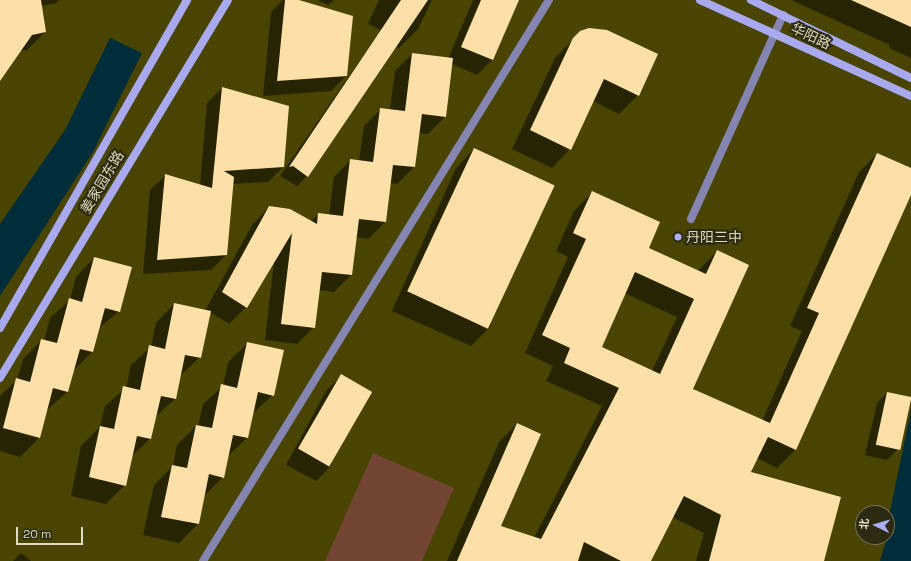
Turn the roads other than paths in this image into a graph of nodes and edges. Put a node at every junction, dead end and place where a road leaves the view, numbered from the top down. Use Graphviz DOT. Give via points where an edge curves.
graph roads {
  1 [pos="187,0"];
  2 [pos="228,0"];
  3 [pos="549,0"];
  4 [pos="700,0"];
  5 [pos="750,0"];
  6 [pos="782,15"];
  7 [pos="774,34"];
  8 [pos="911,78"];
  9 [pos="911,96"];
  10 [pos="691,219"];
  11 [pos="0,328"];
  12 [pos="0,378"];
  13 [pos="203,561"];
  1 -- 11 [label="main road, 姜家园东路"];
  2 -- 12 [label="main road, 姜家园东路"];
  3 -- 13 [label="street"];
  4 -- 7 [label="main road, 华阳路"];
  5 -- 6 [label="main road, 华阳路"];
  6 -- 7 [label="street"];
  6 -- 8 [label="main road, 华阳路"];
  7 -- 9 [label="main road, 华阳路"];
  7 -- 10 [label="street"];
}
